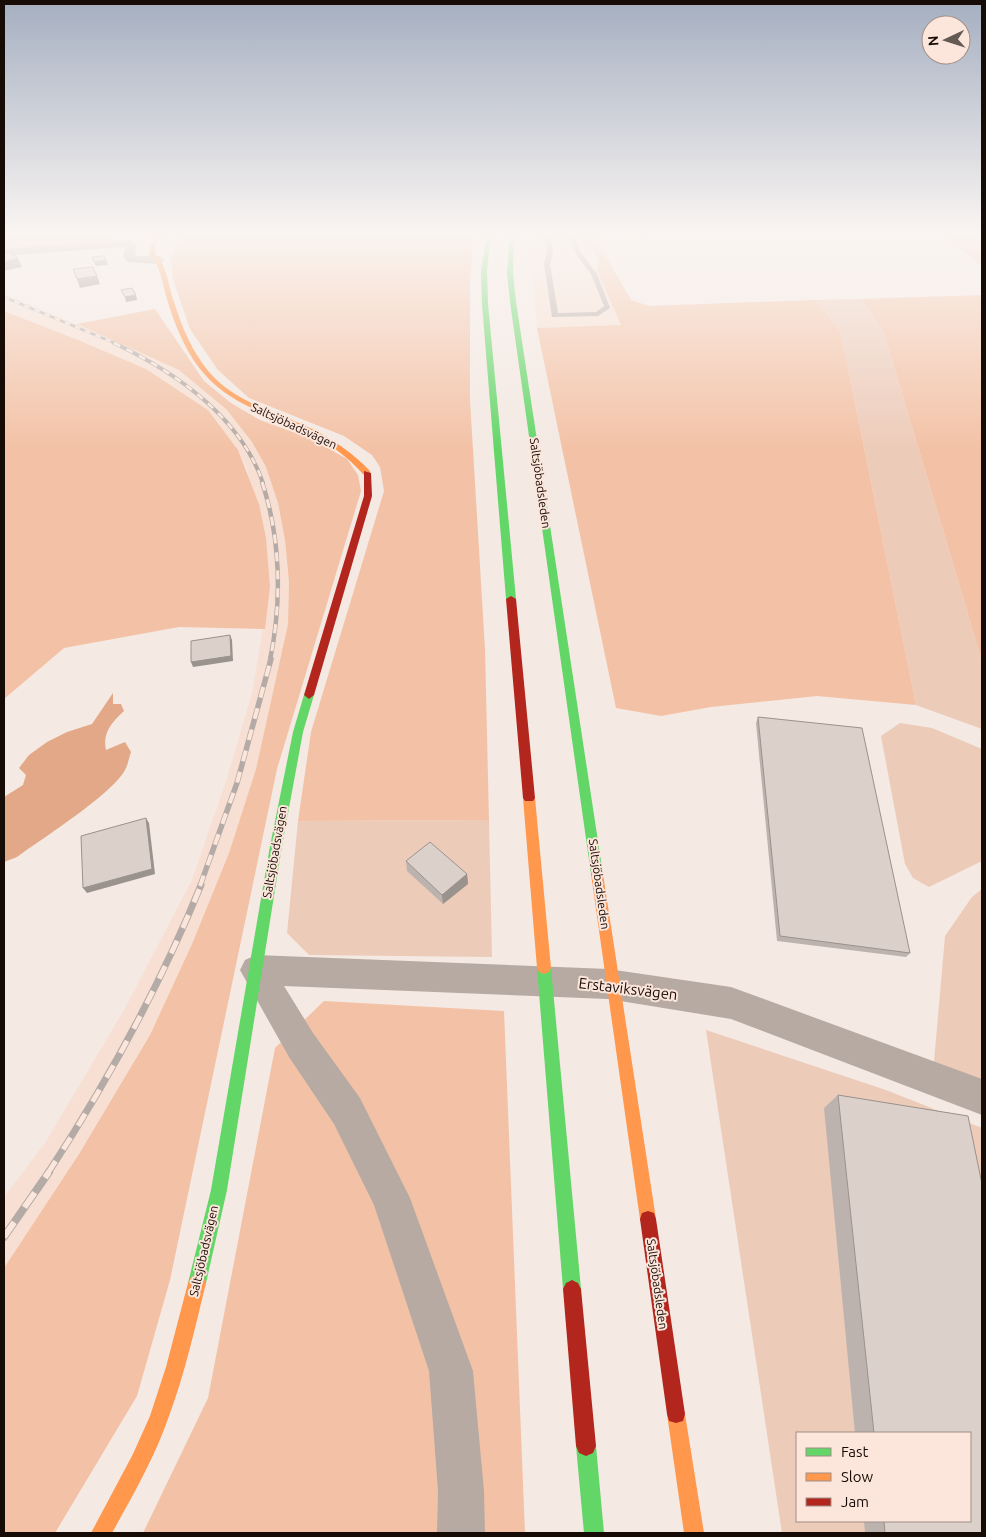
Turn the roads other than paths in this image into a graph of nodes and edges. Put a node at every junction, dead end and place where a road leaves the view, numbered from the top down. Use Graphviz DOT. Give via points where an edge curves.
graph roads {
  1 [pos="172,306"];
  2 [pos="485,306"];
  3 [pos="514,306"];
  4 [pos="554,306"];
  5 [pos="607,306"];
  6 [pos="256,970"];
  7 [pos="982,1097"];
  8 [pos="101,1533"];
  9 [pos="461,1533"];
  10 [pos="594,1533"];
  11 [pos="694,1533"];
  1 -- 6 [label="main road, Saltsjöbadsvägen" via="199,363 214,382 239,400 339,446 367,473 368,496 298,732"];
  2 -- 10 [label="main road"];
  3 -- 11 [label="main road, Saltsjöbadsleden"];
  4 -- 5 [label="lane" via="555,315 598,314"];
  6 -- 7 [label="street, Erstaviksvägen" via="608,984 731,1003"];
  6 -- 8 [label="main road, Saltsjöbadsvägen" via="219,1190 184,1336 159,1418 127,1488"];
  6 -- 9 [label="street" via="301,1045 347,1111 391,1198 451,1371 462,1491"];
}
